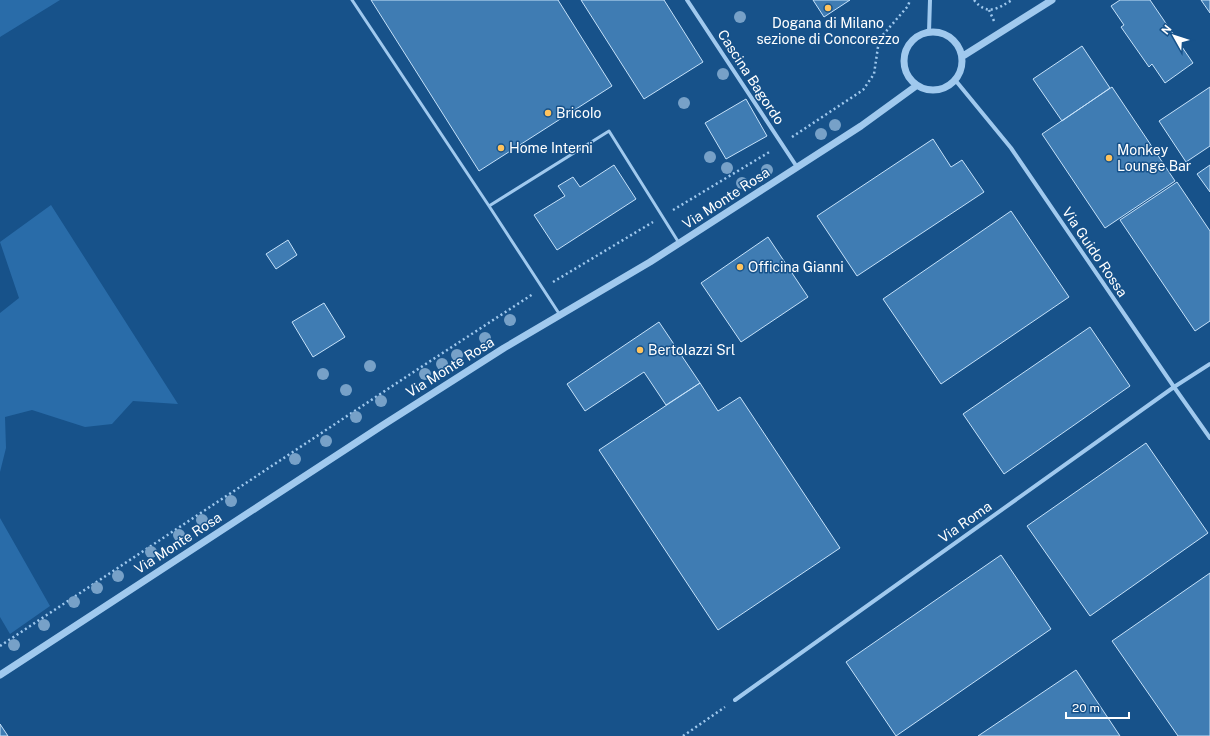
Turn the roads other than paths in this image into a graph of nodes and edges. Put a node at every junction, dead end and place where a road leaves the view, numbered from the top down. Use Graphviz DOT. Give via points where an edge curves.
graph roads {
  1 [pos="352,0"];
  2 [pos="687,0"];
  3 [pos="930,0"];
  4 [pos="1052,0"];
  5 [pos="929,32"];
  6 [pos="963,56"];
  7 [pos="956,81"];
  8 [pos="916,86"];
  9 [pos="797,167"];
  10 [pos="489,206"];
  11 [pos="679,243"];
  12 [pos="560,315"];
  13 [pos="1210,364"];
  14 [pos="1174,388"];
  15 [pos="1210,438"];
  16 [pos="0,675"];
  17 [pos="735,700"];
  1 -- 10 [label="lane"];
  2 -- 9 [label="street, Cascina Bagordo"];
  3 -- 5 [label="street"];
  4 -- 6 [label="street"];
  5 -- 6 [label="street" via="943,33 952,38"];
  5 -- 8 [label="street" via="918,36 905,52 904,65"];
  6 -- 7 [label="street" via="962,69"];
  7 -- 8 [label="street" via="948,88 937,91"];
  7 -- 14 [label="street, Via Guido Rossa" via="1011,148"];
  8 -- 9 [label="street, Via Monte Rosa" via="861,126"];
  9 -- 11 [label="street, Via Monte Rosa"];
  10 -- 11 [label="lane" via="609,131"];
  10 -- 12 [label="lane"];
  11 -- 12 [label="street, Via Monte Rosa"];
  12 -- 16 [label="street, Via Monte Rosa" via="383,424"];
  13 -- 14 [label="street, Via Roma"];
  14 -- 15 [label="street, Via Guido Rossa"];
  14 -- 17 [label="street, Via Roma"];
}
